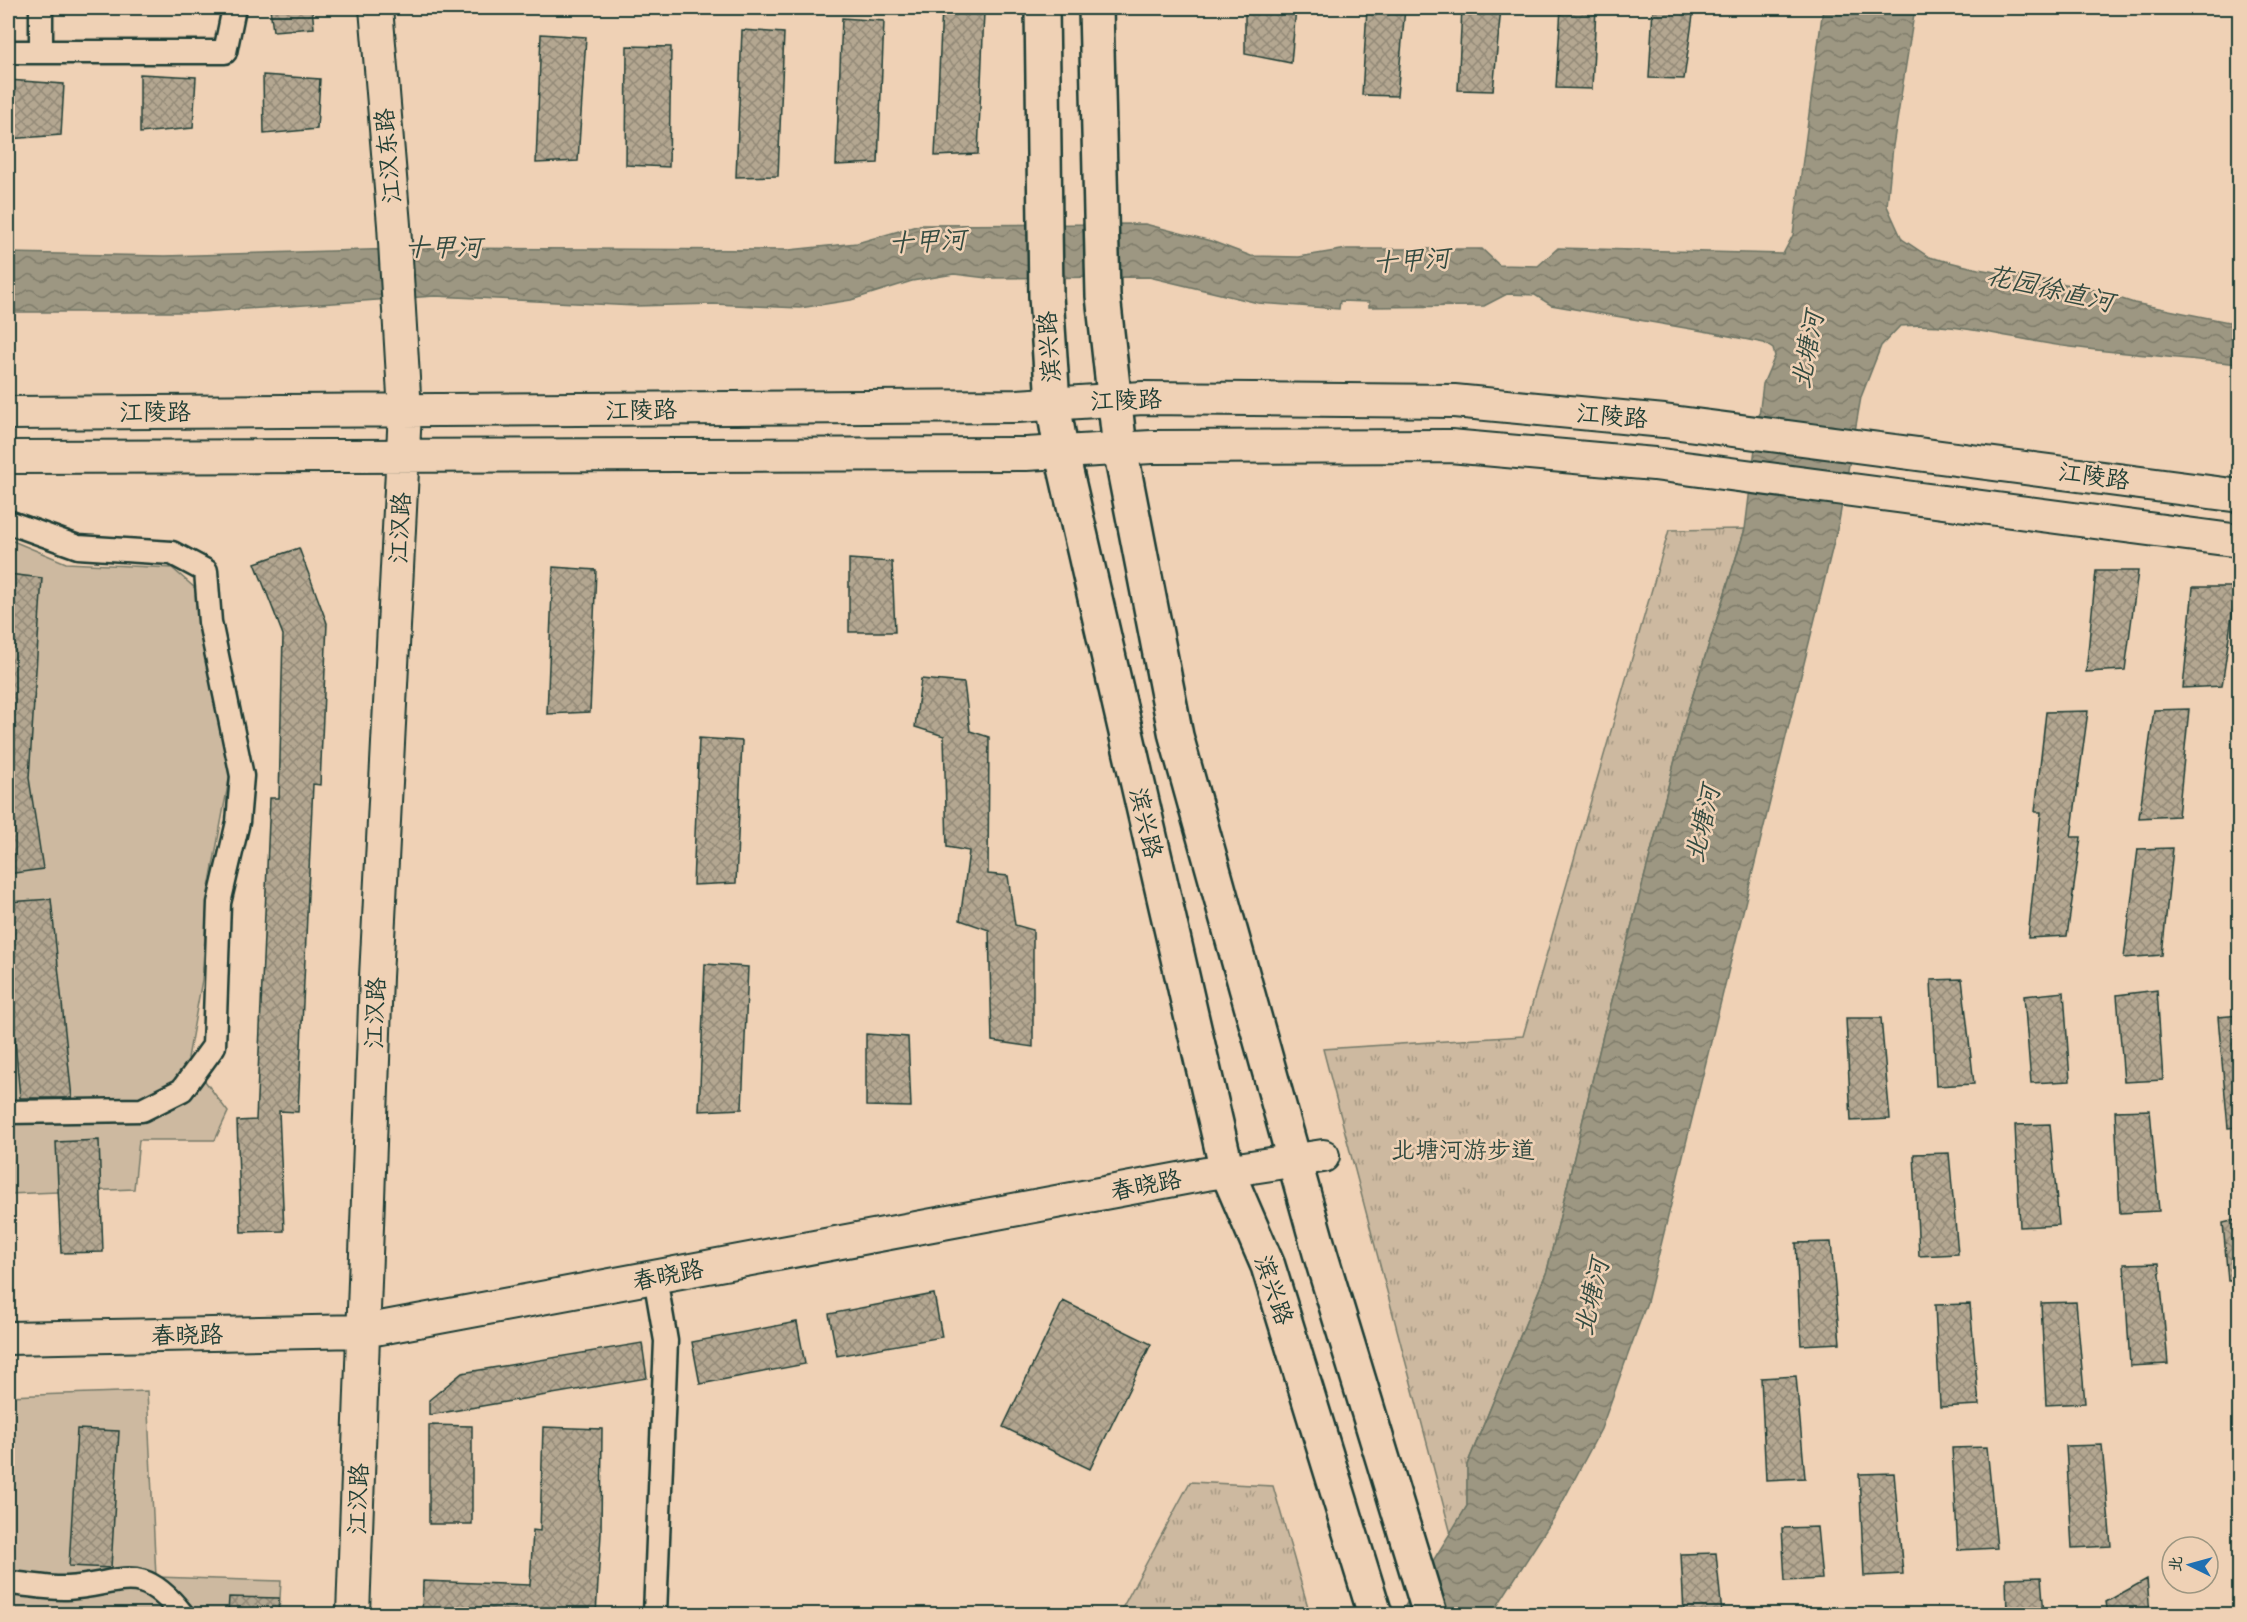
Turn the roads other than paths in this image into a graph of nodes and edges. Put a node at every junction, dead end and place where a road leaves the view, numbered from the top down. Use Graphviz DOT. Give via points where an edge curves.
graph roads {
  1 [pos="41,8"];
  2 [pos="234,8"];
  3 [pos="376,8"];
  4 [pos="1042,8"];
  5 [pos="1095,8"];
  6 [pos="8,52"];
  7 [pos="41,52"];
  8 [pos="1115,401"];
  9 [pos="1053,403"];
  10 [pos="405,412"];
  11 [pos="8,413"];
  12 [pos="1120,449"];
  13 [pos="1061,450"];
  14 [pos="404,456"];
  15 [pos="8,457"];
  16 [pos="2240,496"];
  17 [pos="8,522"];
  18 [pos="2240,541"];
  19 [pos="8,1112"];
  20 [pos="1309,1159"];
  21 [pos="1227,1171"];
  22 [pos="655,1277"];
  23 [pos="364,1331"];
  24 [pos="8,1338"];
  25 [pos="8,1583"];
  26 [pos="182,1614"];
  27 [pos="353,1614"];
  28 [pos="655,1614"];
  29 [pos="1375,1614"];
  30 [pos="1430,1614"];
  1 -- 7 [label="street"];
  2 -- 7 [label="street" via="225,52"];
  3 -- 10 [label="main road, 江汉东路"];
  4 -- 9 [label="main road, 滨兴路" via="1046,296"];
  5 -- 8 [label="main road" via="1103,296"];
  6 -- 7 [label="street"];
  8 -- 9 [label="main road, 江陵路"];
  8 -- 12 [label="main road"];
  8 -- 16 [label="main road, 江陵路" via="1454,401 1664,421"];
  9 -- 10 [label="main road, 江陵路"];
  9 -- 13 [label="main road, 滨兴路"];
  10 -- 11 [label="main road, 江陵路"];
  10 -- 14 [label="main road, 江汉路"];
  12 -- 13 [label="main road, 江陵路"];
  12 -- 18 [label="main road, 江陵路" via="1450,446 1654,464"];
  12 -- 20 [label="main road" via="1176,736"];
  13 -- 14 [label="main road, 江陵路" via="1026,454"];
  13 -- 21 [label="main road, 滨兴路"];
  14 -- 15 [label="main road, 江陵路"];
  14 -- 23 [label="main road, 江汉路" via="376,977"];
  17 -- 19 [label="street" via="78,547 172,553 206,571 210,622 242,776 238,822 219,903 214,1046 182,1090 142,1110"];
  20 -- 21 [label="main road, 春晓路"];
  20 -- 30 [label="main road" via="1320,1252"];
  21 -- 22 [label="main road, 春晓路"];
  21 -- 29 [label="main road, 滨兴路" via="1268,1266"];
  22 -- 23 [label="main road, 春晓路"];
  22 -- 28 [label="street" via="666,1341"];
  23 -- 24 [label="main road, 春晓路"];
  23 -- 27 [label="main road, 江汉路"];
  25 -- 26 [label="street" via="66,1588 134,1578 165,1593"];
}
